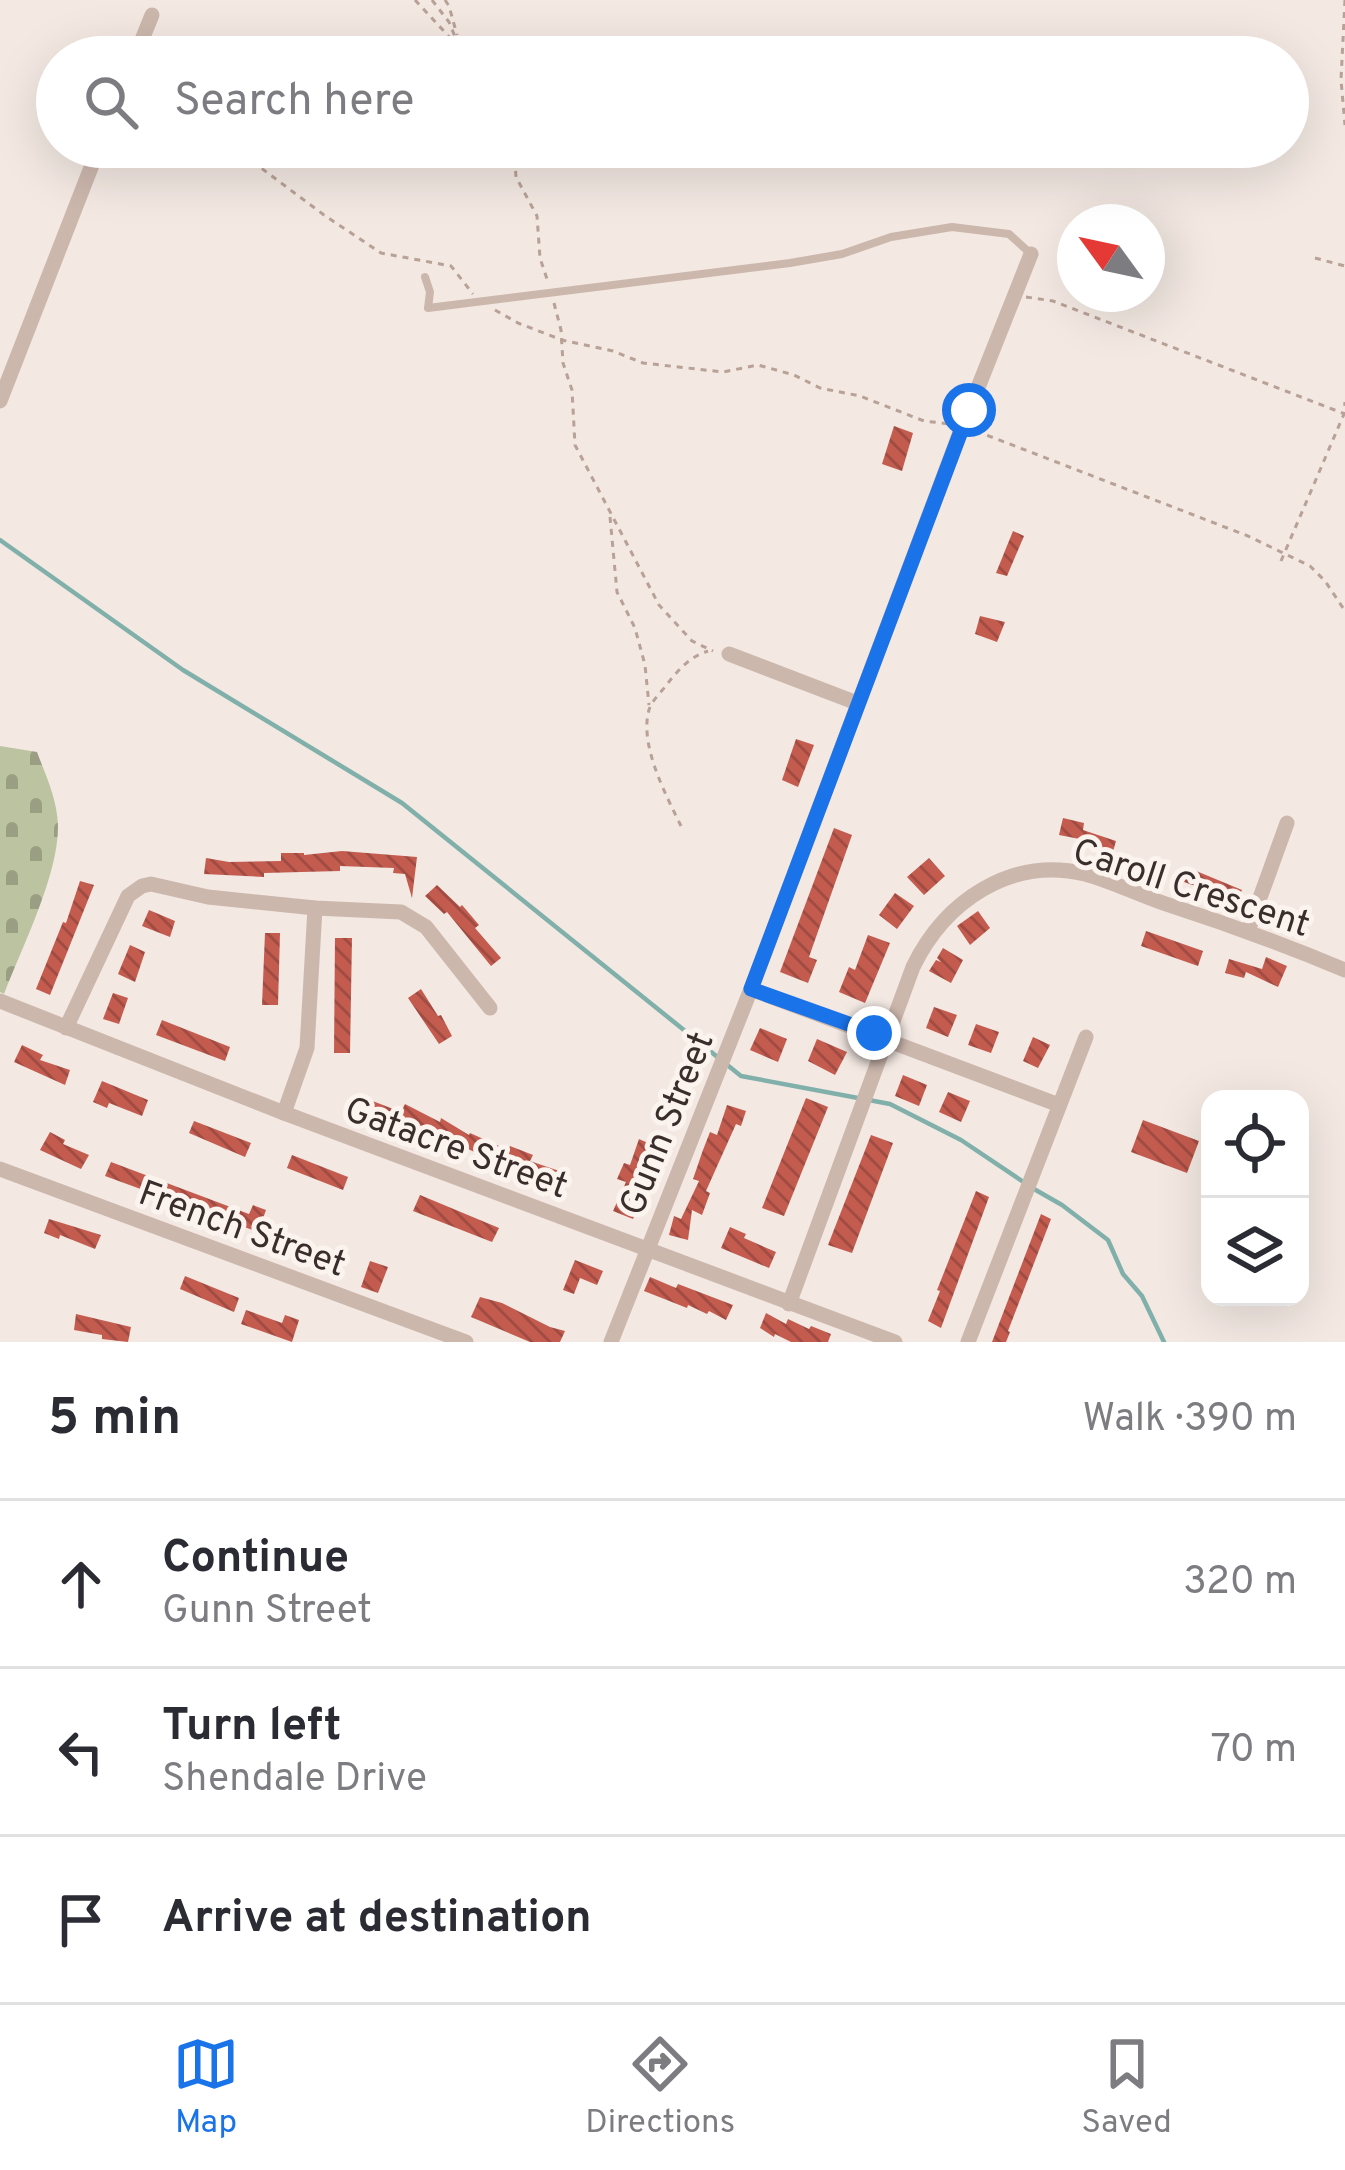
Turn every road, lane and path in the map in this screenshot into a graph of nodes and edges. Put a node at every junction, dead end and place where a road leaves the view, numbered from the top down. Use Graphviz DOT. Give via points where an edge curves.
graph roads {
  1 [pos="415,0"];
  2 [pos="432,0"];
  3 [pos="445,0"];
  4 [pos="1345,0"];
  5 [pos="152,15"];
  6 [pos="144,36"];
  7 [pos="448,36"];
  8 [pos="455,36"];
  9 [pos="457,36"];
  10 [pos="1345,125"];
  11 [pos="91,168"];
  12 [pos="260,168"];
  13 [pos="515,168"];
  14 [pos="1031,254"];
  15 [pos="1315,258"];
  16 [pos="1345,266"];
  17 [pos="425,277"];
  18 [pos="552,295"];
  19 [pos="1015,295"];
  20 [pos="478,300"];
  21 [pos="562,340"];
  22 [pos="0,401"];
  23 [pos="1345,402"];
  24 [pos="1344,414"];
  25 [pos="963,425"];
  26 [pos="610,515"];
  27 [pos="1284,553"];
  28 [pos="1280,561"];
  29 [pos="1345,611"];
  30 [pos="708,651"];
  31 [pos="729,654"];
  32 [pos="857,703"];
  33 [pos="649,707"];
  34 [pos="1287,823"];
  35 [pos="680,826"];
  36 [pos="315,908"];
  37 [pos="1248,931"];
  38 [pos="1345,970"];
  39 [pos="751,989"];
  40 [pos="0,1001"];
  41 [pos="490,1009"];
  42 [pos="66,1028"];
  43 [pos="1086,1036"];
  44 [pos="886,1038"];
  45 [pos="1059,1105"];
  46 [pos="284,1114"];
  47 [pos="0,1168"];
  48 [pos="647,1248"];
  49 [pos="789,1304"];
  50 [pos="466,1342"];
  51 [pos="611,1342"];
  52 [pos="895,1342"];
  53 [pos="968,1342"];
  1 -- 7 [label="path"];
  2 -- 8 [label="path"];
  3 -- 9 [label="path"];
  4 -- 10 [label="path"];
  5 -- 6 [label="street"];
  11 -- 22 [label="street"];
  12 -- 20 [label="path" via="381,253 451,266"];
  13 -- 18 [label="path" via="537,216"];
  14 -- 18 [label="lane" via="1010,234 952,227 790,263"];
  14 -- 19 [label="street, Gunn Street"];
  15 -- 16 [label="path"];
  17 -- 20 [label="lane" via="428,308"];
  18 -- 20 [label="lane"];
  18 -- 21 [label="path"];
  19 -- 24 [label="path" via="1053,301"];
  19 -- 25 [label="street, Gunn Street"];
  20 -- 21 [label="path"];
  21 -- 25 [label="path" via="658,365 723,372 758,365 924,422"];
  21 -- 26 [label="path" via="575,445"];
  23 -- 24 [label="path"];
  24 -- 27 [label="path"];
  25 -- 27 [label="path"];
  25 -- 32 [label="street, Gunn Street"];
  26 -- 30 [label="path" via="659,605"];
  26 -- 33 [label="path" via="617,592 635,628"];
  27 -- 28 [label="path"];
  27 -- 29 [label="path" via="1320,575"];
  30 -- 31 [label="path"];
  30 -- 33 [label="path" via="694,656"];
  31 -- 32 [label="street"];
  32 -- 39 [label="street, Gunn Street"];
  33 -- 35 [label="path" via="647,739"];
  34 -- 37 [label="street"];
  36 -- 41 [label="street" via="413,918"];
  36 -- 42 [label="street" via="142,886 128,896"];
  36 -- 46 [label="street" via="308,1048"];
  37 -- 38 [label="street, Caroll Crescent"];
  37 -- 44 [label="street, Caroll Crescent" via="1089,875 1015,874 966,899 938,927"];
  39 -- 44 [label="street"];
  39 -- 48 [label="street, Gunn Street"];
  40 -- 42 [label="street, Gatacre Street"];
  42 -- 46 [label="street, Gatacre Street"];
  43 -- 45 [label="street"];
  44 -- 45 [label="street"];
  44 -- 49 [label="street, Caroll Crescent"];
  45 -- 53 [label="street"];
  46 -- 48 [label="street, Gatacre Street"];
  47 -- 50 [label="street, French Street"];
  48 -- 49 [label="street, Gatacre Street"];
  48 -- 51 [label="street, Gunn Street"];
  49 -- 52 [label="street, Gatacre Street"];
}
